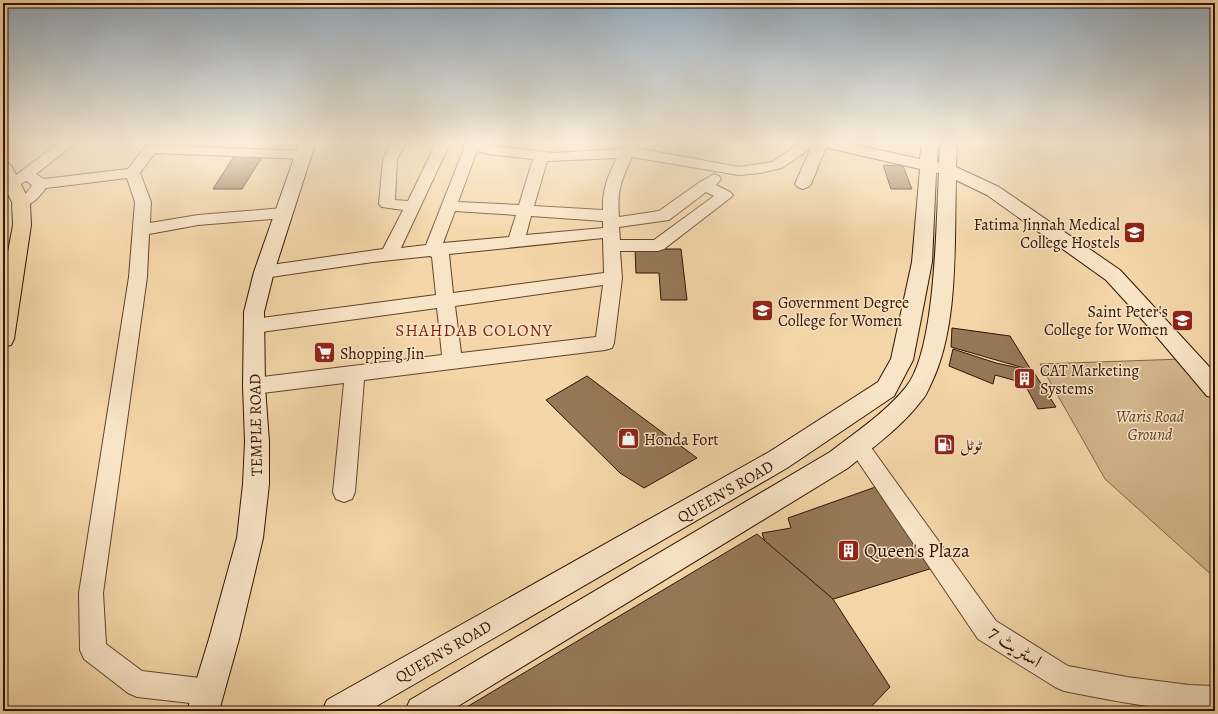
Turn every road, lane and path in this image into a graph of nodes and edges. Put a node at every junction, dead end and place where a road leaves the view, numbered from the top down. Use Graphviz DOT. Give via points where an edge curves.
graph roads {
  1 [pos="13,174"];
  2 [pos="27,174"];
  3 [pos="122,174"];
  4 [pos="133,174"];
  5 [pos="297,174"];
  6 [pos="389,174"];
  7 [pos="428,174"];
  8 [pos="462,174"];
  9 [pos="536,174"];
  10 [pos="616,174"];
  11 [pos="721,174"];
  12 [pos="806,174"];
  13 [pos="937,174"];
  14 [pos="938,174"];
  15 [pos="953,174"];
  16 [pos="19,180"];
  17 [pos="41,184"];
  18 [pos="803,184"];
  19 [pos="705,185"];
  20 [pos="21,202"];
  21 [pos="413,206"];
  22 [pos="449,206"];
  23 [pos="525,211"];
  24 [pos="283,214"];
  25 [pos="611,229"];
  26 [pos="141,230"];
  27 [pos="516,242"];
  28 [pos="436,250"];
  29 [pos="389,254"];
  30 [pos="264,272"];
  31 [pos="613,278"];
  32 [pos="446,301"];
  33 [pos="254,326"];
  34 [pos="4,334"];
  35 [pos="452,361"];
  36 [pos="355,373"];
  37 [pos="254,386"];
  38 [pos="1215,389"];
  39 [pos="858,445"];
  40 [pos="344,492"];
  41 [pos="1215,699"];
  42 [pos="205,701"];
  43 [pos="338,711"];
  44 [pos="421,711"];
  1 -- 16 [label="main road"];
  2 -- 16 [label="street"];
  3 -- 17 [label="street"];
  4 -- 26 [label="street" via="143,202"];
  5 -- 24 [label="main road, TEMPLE ROAD"];
  6 -- 21 [label="street" via="388,204"];
  7 -- 21 [label="street"];
  8 -- 22 [label="street"];
  9 -- 23 [label="street"];
  10 -- 25 [label="street" via="610,195"];
  11 -- 19 [label="street"];
  12 -- 18 [label="street"];
  13 -- 43 [label="main road, QUEEN'S ROAD" via="902,360 886,389 778,460"];
  14 -- 39 [label="main road, QUEEN'S ROAD" via="942,287 937,334 928,367 915,393 891,418"];
  15 -- 38 [label="main road" via="994,191 1113,275"];
  16 -- 17 [label="street"];
  16 -- 20 [label="main road"];
  17 -- 20 [label="street" via="30,198"];
  19 -- 25 [label="street" via="663,216"];
  19 -- 25 [label="street" via="724,196 658,246"];
  20 -- 34 [label="main road" via="22,225"];
  21 -- 29 [label="street"];
  22 -- 23 [label="street"];
  22 -- 28 [label="street"];
  23 -- 25 [label="street"];
  23 -- 27 [label="street"];
  24 -- 26 [label="street" via="198,220"];
  24 -- 30 [label="main road, TEMPLE ROAD"];
  25 -- 27 [label="street"];
  25 -- 31 [label="street"];
  26 -- 42 [label="street" via="138,277 91,594 93,650 137,684"];
  27 -- 28 [label="street"];
  28 -- 29 [label="street"];
  28 -- 32 [label="street"];
  29 -- 30 [label="street"];
  30 -- 33 [label="main road, TEMPLE ROAD" via="254,312"];
  31 -- 32 [label="street"];
  31 -- 35 [label="street" via="605,343"];
  32 -- 33 [label="street"];
  32 -- 35 [label="street"];
  33 -- 37 [label="main road, TEMPLE ROAD"];
  35 -- 36 [label="street"];
  36 -- 37 [label="street"];
  36 -- 40 [label="street"];
  37 -- 42 [label="main road, TEMPLE ROAD" via="256,484 250,538"];
  39 -- 41 [label="street, اسٹریٹ 7" via="987,630 1064,678 1127,690"];
  39 -- 44 [label="main road, QUEEN'S ROAD" via="839,460"];
}
